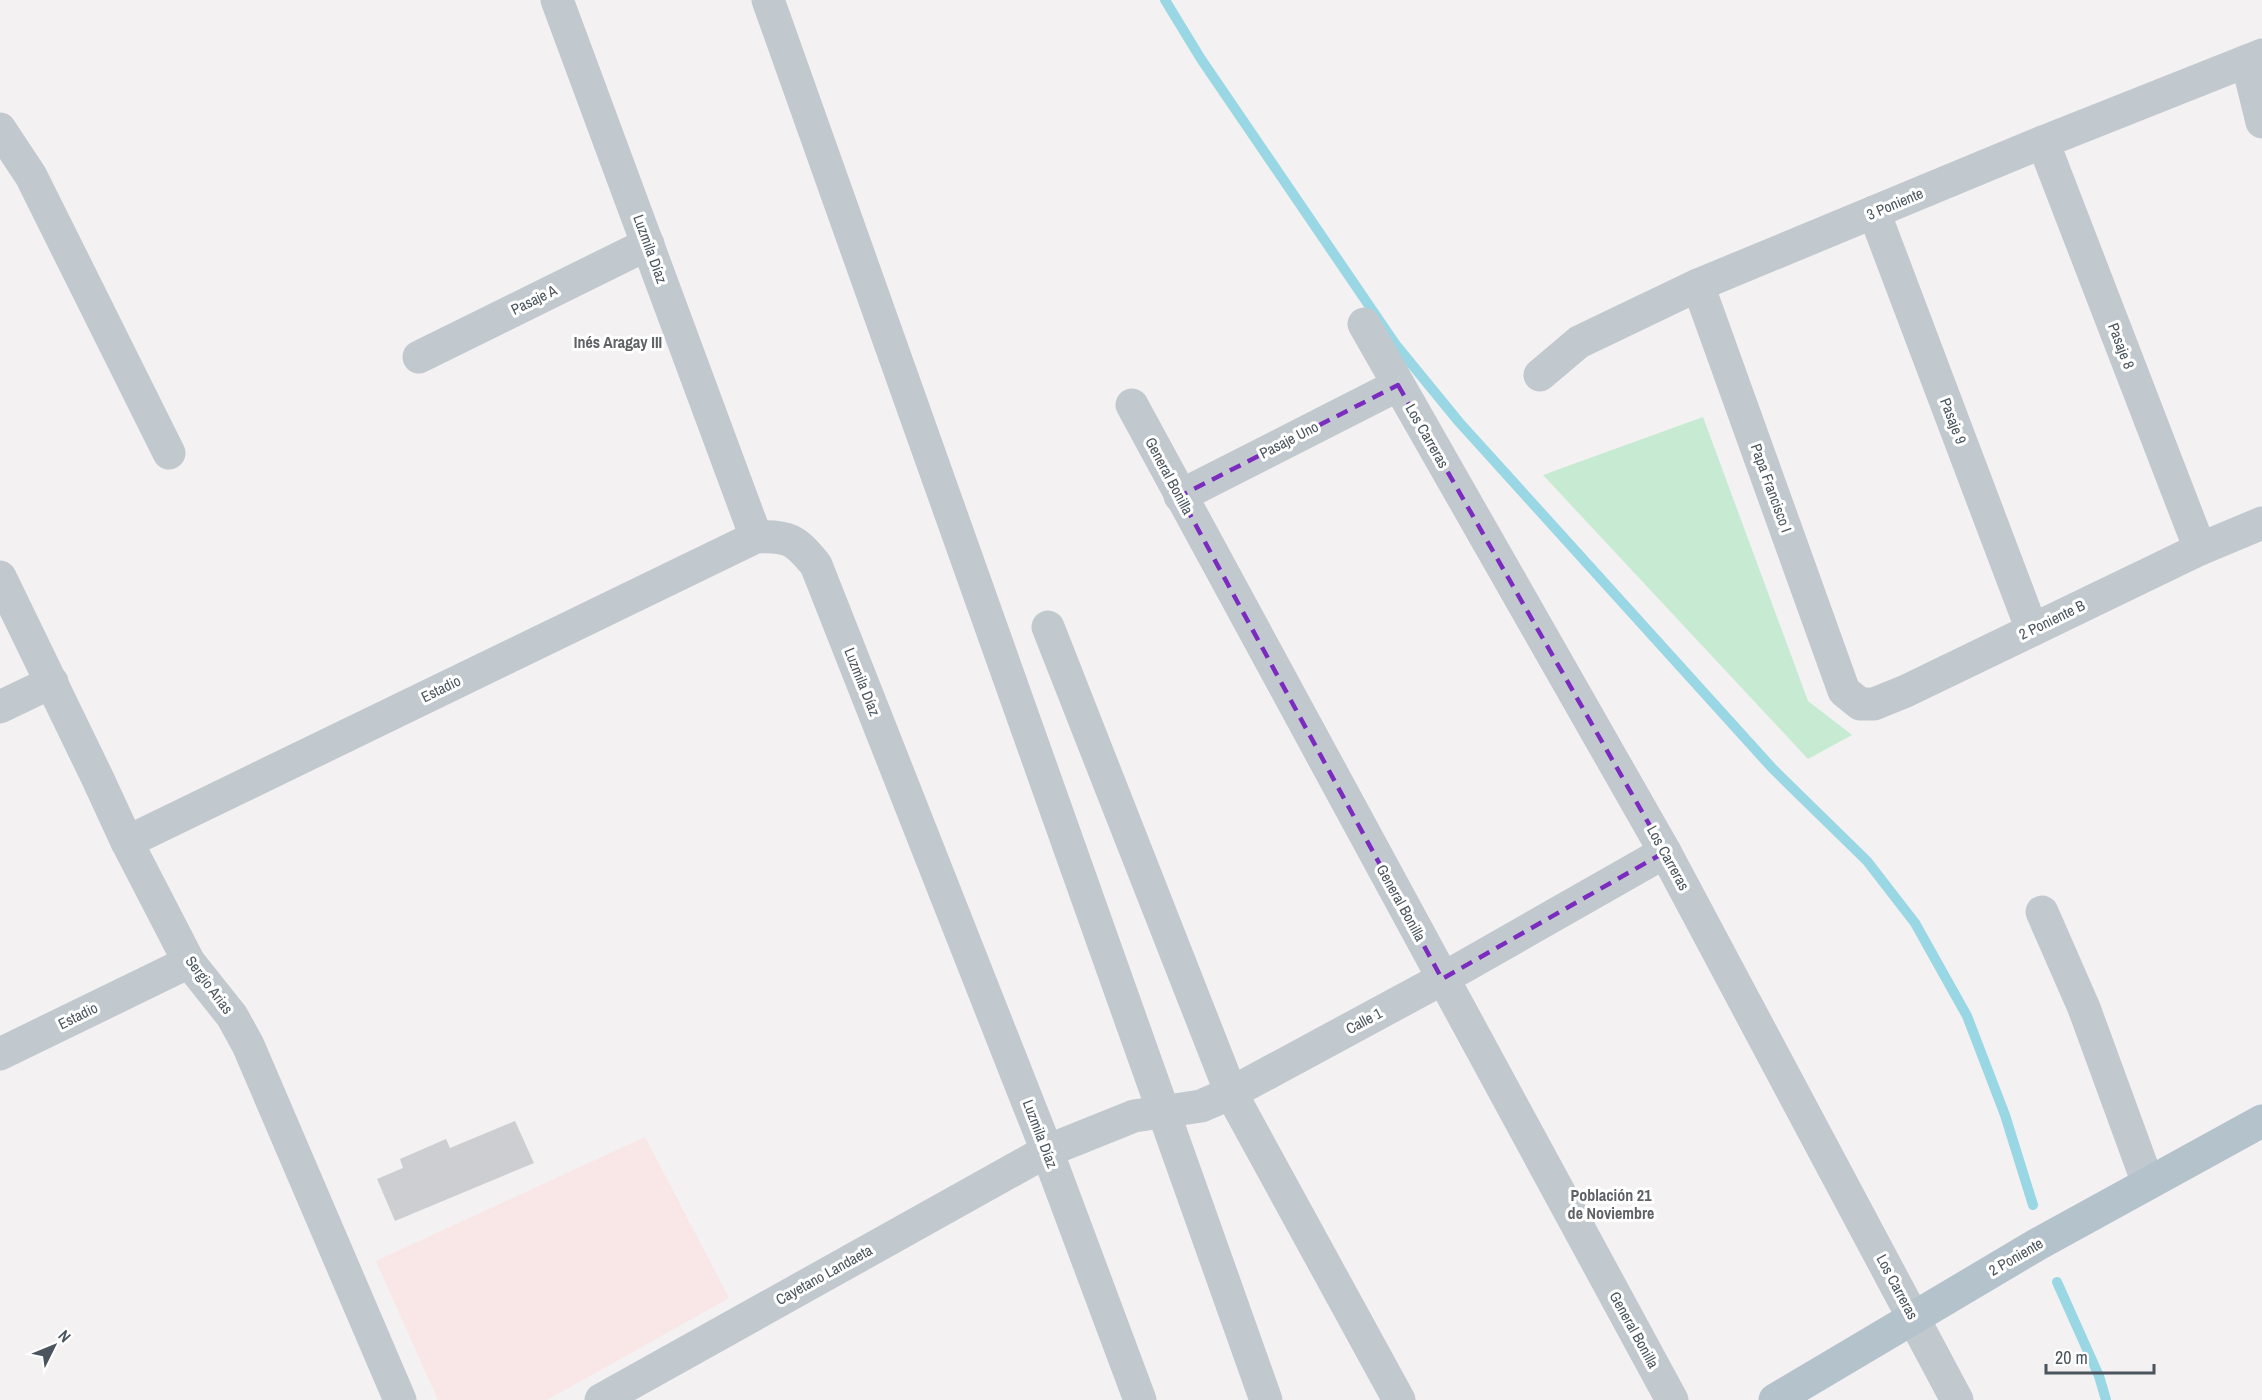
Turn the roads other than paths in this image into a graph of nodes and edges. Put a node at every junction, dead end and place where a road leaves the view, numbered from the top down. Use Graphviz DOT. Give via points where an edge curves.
graph roads {
  1 [pos="557,0"];
  2 [pos="768,0"];
  3 [pos="2254,58"];
  4 [pos="2262,122"];
  5 [pos="0,129"];
  6 [pos="2043,142"];
  7 [pos="1874,212"];
  8 [pos="648,244"];
  9 [pos="1698,285"];
  10 [pos="1364,324"];
  11 [pos="419,357"];
  12 [pos="1540,375"];
  13 [pos="1398,385"];
  14 [pos="1132,405"];
  15 [pos="169,453"];
  16 [pos="1180,496"];
  17 [pos="2262,523"];
  18 [pos="756,537"];
  19 [pos="2200,549"];
  20 [pos="0,577"];
  21 [pos="1047,627"];
  22 [pos="2032,630"];
  23 [pos="52,682"];
  24 [pos="1844,691"];
  25 [pos="0,707"];
  26 [pos="127,842"];
  27 [pos="1665,852"];
  28 [pos="2042,912"];
  29 [pos="189,962"];
  30 [pos="1442,979"];
  31 [pos="0,1054"];
  32 [pos="1231,1093"];
  33 [pos="1164,1112"];
  34 [pos="2262,1121"];
  35 [pos="1047,1151"];
  36 [pos="2148,1183"];
  37 [pos="1913,1318"];
  38 [pos="400,1400"];
  39 [pos="601,1400"];
  40 [pos="1140,1400"];
  41 [pos="1266,1400"];
  42 [pos="1399,1400"];
  43 [pos="1672,1400"];
  44 [pos="1775,1400"];
  45 [pos="1957,1400"];
  1 -- 8 [label="street, Luzmila Díaz"];
  2 -- 33 [label="street"];
  3 -- 4 [label="street"];
  3 -- 6 [label="street, 3 Poniente"];
  5 -- 15 [label="street" via="31,176"];
  6 -- 7 [label="street, 3 Poniente"];
  6 -- 19 [label="street, Pasaje 8"];
  7 -- 9 [label="street, 3 Poniente"];
  7 -- 22 [label="street, Pasaje 9"];
  8 -- 11 [label="street, Pasaje A"];
  8 -- 18 [label="street, Luzmila Díaz"];
  9 -- 12 [label="street, 3 Poniente" via="1579,342"];
  9 -- 24 [label="street, Papa Francisco I"];
  10 -- 13 [label="street, Los Carreras"];
  13 -- 16 [label="street, Pasaje Uno"];
  13 -- 27 [label="street, Los Carreras"];
  14 -- 16 [label="street, General Bonilla"];
  16 -- 30 [label="street, General Bonilla"];
  17 -- 19 [label="street, 2 Poniente B"];
  18 -- 26 [label="street, Estadio"];
  18 -- 35 [label="street, Luzmila Díaz" via="778,535 792,540 816,565"];
  19 -- 22 [label="street, 2 Poniente B"];
  20 -- 23 [label="street, Sergio Arias"];
  21 -- 32 [label="street"];
  22 -- 24 [label="street, 2 Poniente B" via="1874,704 1860,704"];
  23 -- 25 [label="street"];
  23 -- 26 [label="street, Sergio Arias"];
  26 -- 29 [label="street, Sergio Arias"];
  27 -- 30 [label="street, Calle 1"];
  27 -- 37 [label="street, Los Carreras"];
  28 -- 36 [label="street" via="2084,1008"];
  29 -- 31 [label="street, Estadio"];
  29 -- 38 [label="street, Sergio Arias" via="232,1016 248,1046"];
  30 -- 32 [label="street, Calle 1"];
  30 -- 43 [label="street, General Bonilla"];
  32 -- 33 [label="street, Calle 1" via="1201,1106"];
  32 -- 42 [label="street"];
  33 -- 35 [label="street, Calle 1" via="1134,1116"];
  33 -- 41 [label="street"];
  34 -- 36 [label="main road, 2 Poniente"];
  35 -- 39 [label="street, Cayetano Landaeta"];
  35 -- 40 [label="street, Luzmila Díaz"];
  36 -- 37 [label="main road, 2 Poniente"];
  37 -- 44 [label="main road, 2 Poniente"];
  37 -- 45 [label="street, Los Carreras"];
}
